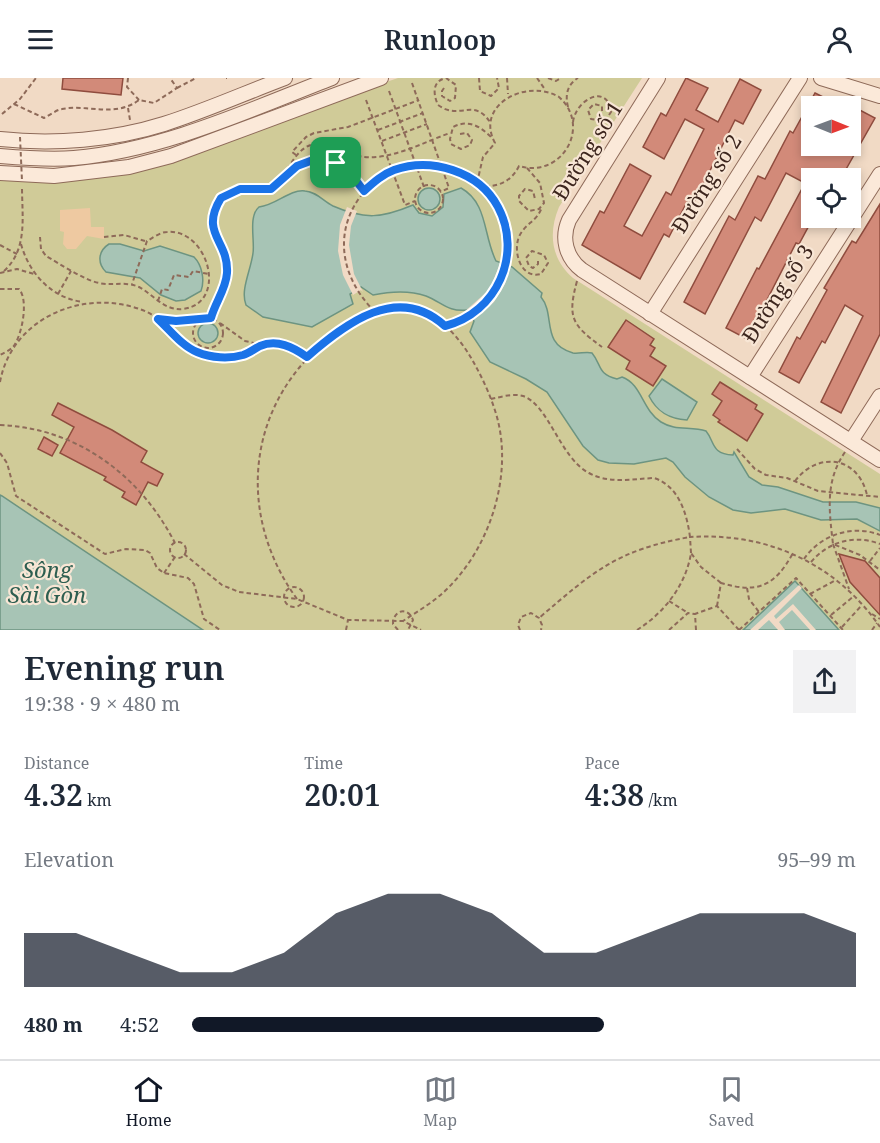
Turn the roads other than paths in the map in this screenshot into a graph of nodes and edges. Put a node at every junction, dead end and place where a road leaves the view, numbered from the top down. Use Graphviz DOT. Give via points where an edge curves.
graph roads {
  1 [pos="285,78"];
  2 [pos="332,78"];
  3 [pos="381,78"];
  4 [pos="658,78"];
  5 [pos="800,78"];
  6 [pos="820,78"];
  7 [pos="880,96"];
  8 [pos="0,139"];
  9 [pos="0,156"];
  10 [pos="0,173"];
  11 [pos="880,174"];
  12 [pos="650,314"];
  13 [pos="750,377"];
  14 [pos="880,396"];
  15 [pos="849,445"];
  16 [pos="880,460"];
  1 -- 8 [label="street" via="165,123 124,134 73,140"];
  2 -- 9 [label="street" via="144,147 73,158"];
  3 -- 10 [label="street" via="171,156 129,167 54,176"];
  4 -- 12 [label="street, Đường số 1" via="565,229 567,249 577,266"];
  5 -- 12 [label="street, Đường số 2"];
  6 -- 7 [label="street"];
  11 -- 13 [label="street, Đường số 3"];
  12 -- 13 [label="street"];
  13 -- 15 [label="street"];
  14 -- 15 [label="street"];
  15 -- 16 [label="street"];
}
